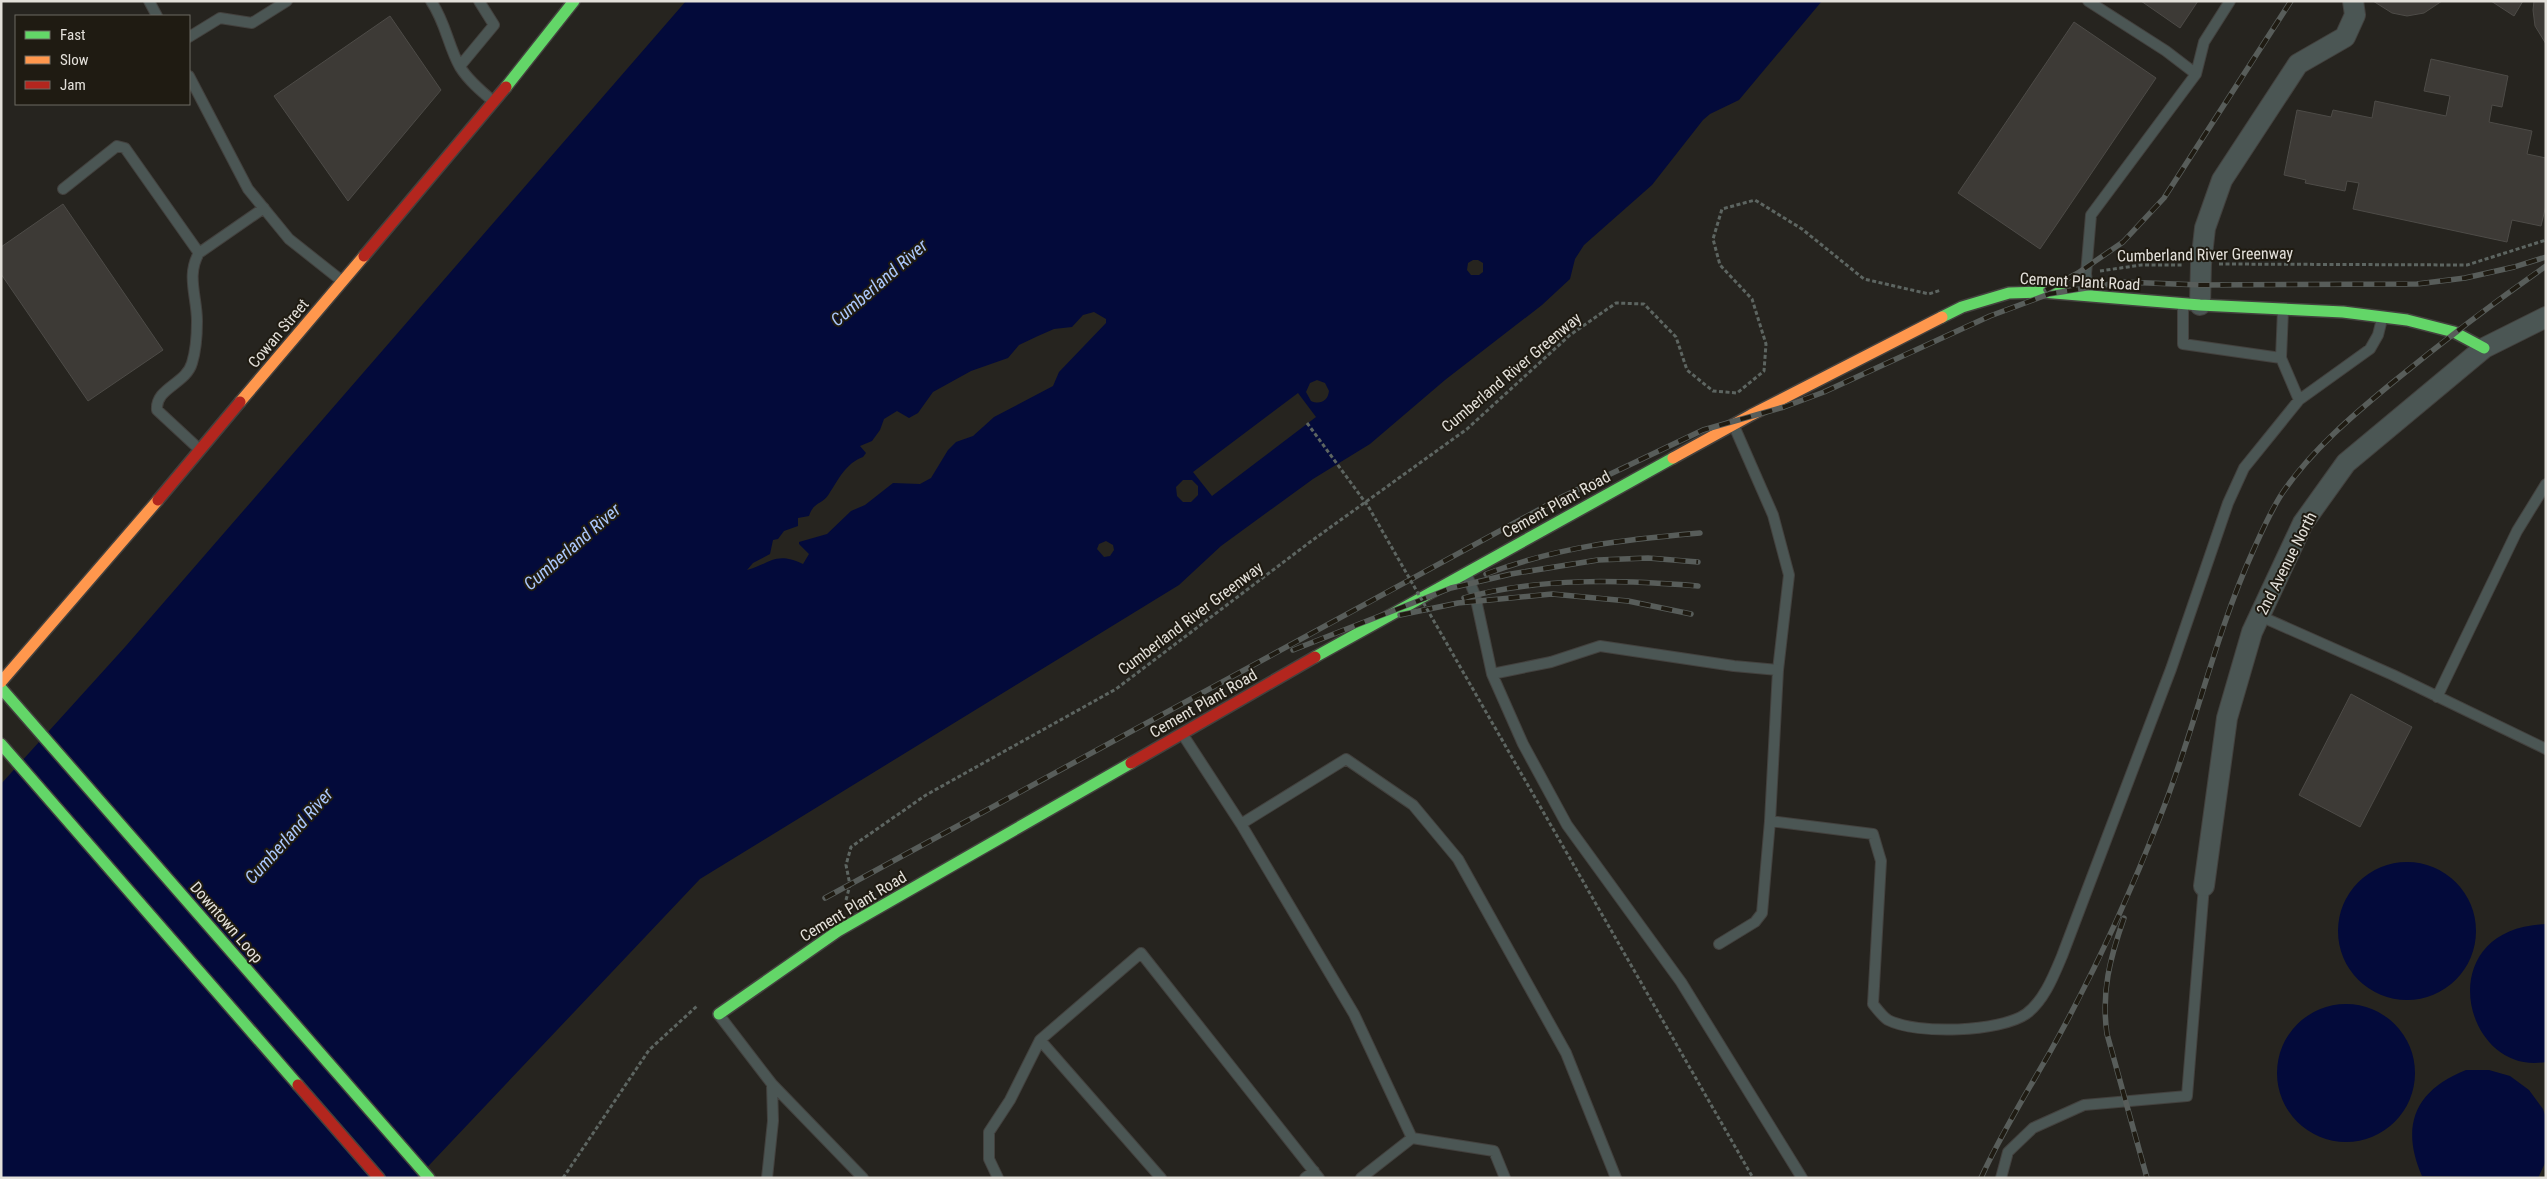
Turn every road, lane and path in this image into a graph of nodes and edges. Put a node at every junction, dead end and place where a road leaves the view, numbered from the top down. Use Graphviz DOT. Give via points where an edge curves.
graph roads {
  1 [pos="149,1"];
  2 [pos="287,1"];
  3 [pos="431,1"];
  4 [pos="479,1"];
  5 [pos="574,1"];
  6 [pos="2088,1"];
  7 [pos="2230,1"];
  8 [pos="2353,1"];
  9 [pos="156,15"];
  10 [pos="190,35"];
  11 [pos="460,66"];
  12 [pos="2196,74"];
  13 [pos="190,78"];
  14 [pos="494,102"];
  15 [pos="63,189"];
  16 [pos="264,208"];
  17 [pos="2546,240"];
  18 [pos="199,253"];
  19 [pos="2201,264"];
  20 [pos="2086,274"];
  21 [pos="342,281"];
  22 [pos="1945,289"];
  23 [pos="2089,297"];
  24 [pos="2192,305"];
  25 [pos="2283,309"];
  26 [pos="2383,317"];
  27 [pos="2546,317"];
  28 [pos="2484,348"];
  29 [pos="2281,358"];
  30 [pos="2299,400"];
  31 [pos="1307,424"];
  32 [pos="1733,425"];
  33 [pos="200,450"];
  34 [pos="2546,484"];
  35 [pos="1466,573"];
  36 [pos="2260,616"];
  37 [pos="1778,670"];
  38 [pos="1492,674"];
  39 [pos="1,682"];
  40 [pos="1,688"];
  41 [pos="2437,697"];
  42 [pos="1182,734"];
  43 [pos="1,744"];
  44 [pos="2546,749"];
  45 [pos="1770,821"];
  46 [pos="1241,824"];
  47 [pos="2204,886"];
  48 [pos="845,902"];
  49 [pos="1719,944"];
  50 [pos="703,1000"];
  51 [pos="719,1014"];
  52 [pos="1040,1040"];
  53 [pos="772,1084"];
  54 [pos="1412,1138"];
  55 [pos="1317,1174"];
  56 [pos="379,1178"];
  57 [pos="429,1178"];
  58 [pos="563,1178"];
  59 [pos="767,1178"];
  60 [pos="863,1178"];
  61 [pos="998,1178"];
  62 [pos="1161,1178"];
  63 [pos="1305,1178"];
  64 [pos="1361,1178"];
  65 [pos="1505,1178"];
  66 [pos="1616,1178"];
  67 [pos="1753,1178"];
  68 [pos="1802,1178"];
  69 [pos="2001,1178"];
  1 -- 9 [label="lane"];
  2 -- 10 [label="lane" via="252,23 220,18"];
  3 -- 11 [label="lane" via="442,17"];
  4 -- 11 [label="lane" via="494,25"];
  5 -- 14 [label="main road, Cowan Street"];
  6 -- 12 [label="lane" via="2166,50"];
  7 -- 12 [label="lane" via="2204,42"];
  8 -- 19 [label="street" via="2355,15 2345,37 2298,64 2222,180 2205,228"];
  11 -- 14 [label="lane" via="477,88"];
  12 -- 20 [label="lane" via="2091,215"];
  13 -- 16 [label="lane" via="248,189"];
  14 -- 21 [label="main road, Cowan Street"];
  15 -- 18 [label="lane" via="118,146 125,148"];
  16 -- 18 [label="lane"];
  16 -- 21 [label="lane" via="289,239"];
  17 -- 19 [label="path, Cumberland River Greenway" via="2467,265"];
  18 -- 33 [label="lane" via="192,270 198,320 192,365 181,380 162,394 157,410"];
  19 -- 20 [label="path, Cumberland River Greenway" via="2141,266"];
  19 -- 24 [label="street"];
  20 -- 23 [label="lane"];
  21 -- 33 [label="main road, Cowan Street"];
  22 -- 48 [label="path, Cumberland River Greenway" via="1929,294 1864,279 1802,229 1755,200 1722,209 1713,239 1720,265 1752,299 1766,344 1764,371 1737,393 1713,391 1688,370 1676,337 1644,304 1616,303 1570,335 1467,428 1310,542 1116,690 926,795 851,847 846,865 850,885"];
  23 -- 24 [label="main road, Cement Plant Road"];
  23 -- 32 [label="main road, Cement Plant Road" via="2042,292 2009,293 1962,307"];
  24 -- 25 [label="main road, Cement Plant Road"];
  24 -- 29 [label="lane" via="2183,344"];
  25 -- 26 [label="main road, Cement Plant Road"];
  25 -- 29 [label="lane"];
  26 -- 28 [label="main road, Cement Plant Road" via="2454,332"];
  26 -- 30 [label="lane" via="2370,350"];
  27 -- 28 [label="street, 2nd Avenue North"];
  28 -- 36 [label="street, 2nd Avenue North" via="2346,463 2304,523"];
  29 -- 30 [label="lane"];
  30 -- 45 [label="lane" via="2244,468 2228,503 2171,668 2062,956 2043,994 2028,1013 1984,1027 1922,1029 1888,1020 1873,1004 1881,861 1873,834"];
  31 -- 67 [label="path, bridge" via="1368,506"];
  32 -- 35 [label="main road, Cement Plant Road"];
  32 -- 37 [label="lane" via="1773,515 1790,574"];
  33 -- 39 [label="main road, Cowan Street"];
  34 -- 41 [label="lane" via="2517,531"];
  35 -- 38 [label="lane" via="1475,595"];
  35 -- 42 [label="main road, Cement Plant Road"];
  36 -- 41 [label="lane"];
  36 -- 47 [label="street, 2nd Avenue North" via="2252,632 2227,718"];
  37 -- 38 [label="lane" via="1600,646 1551,662"];
  37 -- 45 [label="lane"];
  38 -- 68 [label="lane" via="1523,744 1567,825 1681,982"];
  40 -- 57 [label="main road, Downtown Loop"];
  41 -- 44 [label="lane"];
  42 -- 46 [label="lane"];
  42 -- 51 [label="main road, Cement Plant Road" via="838,931"];
  43 -- 56 [label="main road"];
  45 -- 49 [label="lane" via="1762,913 1755,922"];
  46 -- 54 [label="lane" via="1354,1014"];
  46 -- 66 [label="lane" via="1346,759 1413,805 1458,859 1566,1053"];
  47 -- 69 [label="lane" via="2188,1096 2084,1105 2033,1128 2008,1152"];
  50 -- 58 [label="path" via="649,1050"];
  51 -- 53 [label="lane"];
  52 -- 55 [label="lane" via="1141,954"];
  52 -- 61 [label="lane" via="1010,1100 988,1132 989,1158"];
  52 -- 62 [label="lane"];
  53 -- 59 [label="lane" via="773,1122"];
  53 -- 60 [label="lane"];
  54 -- 64 [label="lane"];
  54 -- 65 [label="lane" via="1494,1152"];
  55 -- 63 [label="lane"];
}
